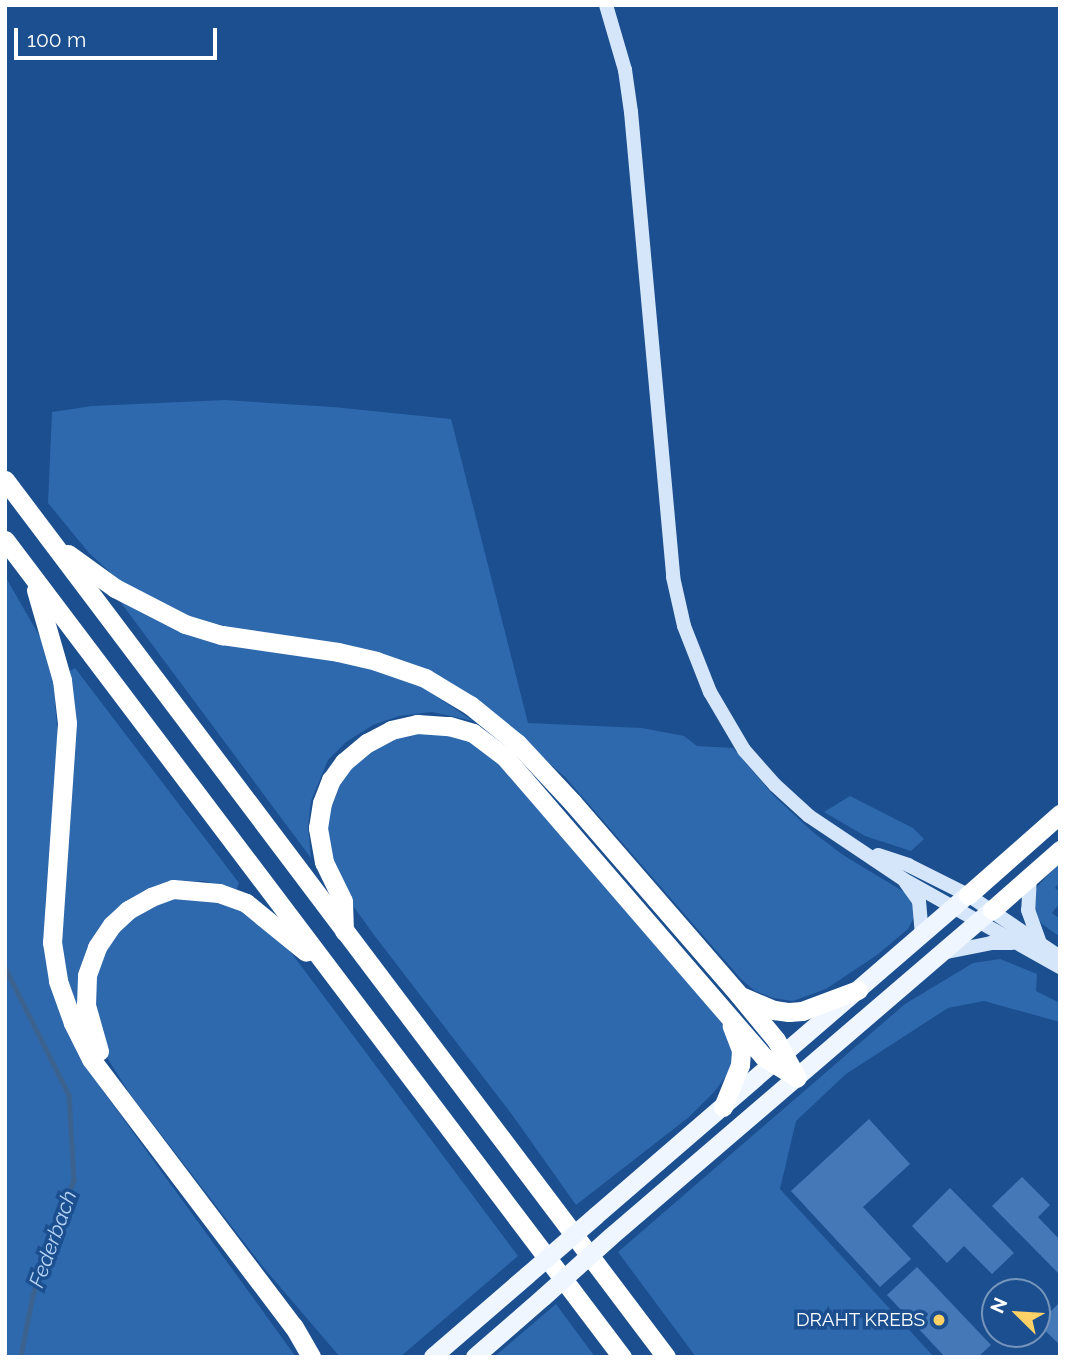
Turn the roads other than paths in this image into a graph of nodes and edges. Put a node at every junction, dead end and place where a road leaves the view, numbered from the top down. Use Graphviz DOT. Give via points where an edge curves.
graph roads {
  1 [pos="606,5"];
  2 [pos="5,480"];
  3 [pos="5,540"];
  4 [pos="53,543"];
  5 [pos="32,576"];
  6 [pos="1060,814"];
  7 [pos="860,849"];
  8 [pos="1060,850"];
  9 [pos="1030,876"];
  10 [pos="903,879"];
  11 [pos="961,901"];
  12 [pos="985,916"];
  13 [pos="344,931"];
  14 [pos="922,935"];
  15 [pos="1039,940"];
  16 [pos="1012,943"];
  17 [pos="941,954"];
  18 [pos="1060,957"];
  19 [pos="1060,967"];
  20 [pos="337,979"];
  21 [pos="858,990"];
  22 [pos="739,995"];
  23 [pos="724,1009"];
  24 [pos="779,1059"];
  25 [pos="797,1078"];
  26 [pos="127,1105"];
  27 [pos="723,1107"];
  28 [pos="294,1327"];
  29 [pos="312,1357"];
  30 [pos="325,1357"];
  31 [pos="433,1357"];
  32 [pos="475,1357"];
  33 [pos="622,1357"];
  34 [pos="666,1357"];
  1 -- 7 [label="street" via="625,70 631,112 667,527 684,626 710,692 744,750 809,816"];
  2 -- 4 [label="highway"];
  3 -- 5 [label="highway"];
  4 -- 13 [label="highway"];
  4 -- 22 [label="highway" via="115,588 185,624 222,635 376,661 425,678 470,705 517,743 572,802"];
  5 -- 20 [label="highway"];
  5 -- 26 [label="highway" via="62,680 67,723 53,895 52,942 58,981 90,1059"];
  6 -- 11 [label="highway"];
  7 -- 10 [label="street"];
  7 -- 11 [label="street" via="908,865"];
  8 -- 9 [label="highway"];
  9 -- 12 [label="highway"];
  9 -- 15 [label="street" via="1028,910"];
  10 -- 11 [label="street"];
  10 -- 14 [label="street" via="919,901"];
  11 -- 12 [label="street"];
  11 -- 14 [label="main road"];
  12 -- 15 [label="street"];
  12 -- 16 [label="street"];
  12 -- 17 [label="main road"];
  13 -- 23 [label="highway" via="343,901 324,862 318,828 331,780 344,762 391,730 417,724 449,726 473,733 504,756"];
  13 -- 34 [label="highway"];
  14 -- 21 [label="main road"];
  15 -- 18 [label="street"];
  16 -- 17 [label="street"];
  16 -- 19 [label="street"];
  17 -- 25 [label="main road"];
  20 -- 26 [label="highway" via="246,903 219,893 173,889 128,910 97,947 87,975 86,1005 102,1058"];
  20 -- 33 [label="highway"];
  21 -- 22 [label="highway" via="789,1012"];
  21 -- 24 [label="main road"];
  22 -- 24 [label="highway"];
  23 -- 24 [label="highway" via="764,1057"];
  23 -- 27 [label="highway" via="741,1050 740,1065"];
  24 -- 25 [label="highway"];
  24 -- 27 [label="main road"];
  25 -- 32 [label="main road, bridge"];
  26 -- 28 [label="highway"];
  27 -- 31 [label="main road, bridge"];
  28 -- 29 [label="highway"];
  28 -- 30 [label="highway"];
}
